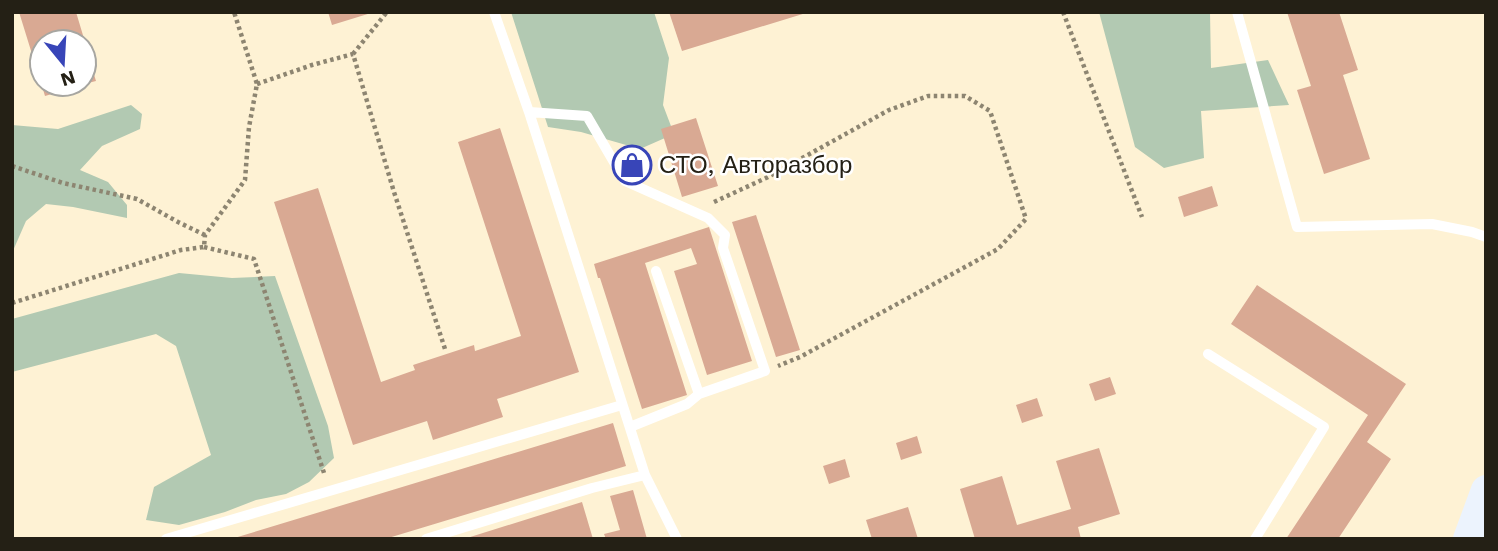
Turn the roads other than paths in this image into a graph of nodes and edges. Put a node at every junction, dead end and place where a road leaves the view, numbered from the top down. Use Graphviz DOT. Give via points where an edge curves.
graph roads {
  1 [pos="494,12"];
  2 [pos="1237,12"];
  3 [pos="529,112"];
  4 [pos="1486,237"];
  5 [pos="656,271"];
  6 [pos="1208,354"];
  7 [pos="699,394"];
  8 [pos="622,405"];
  9 [pos="630,427"];
  10 [pos="645,475"];
  11 [pos="1486,490"];
  12 [pos="166,539"];
  13 [pos="426,539"];
  14 [pos="677,539"];
  15 [pos="1255,539"];
  16 [pos="1468,539"];
  1 -- 3 [label="lane"];
  2 -- 4 [label="lane" via="1297,227 1432,224"];
  3 -- 7 [label="lane" via="587,116 625,181 708,218 725,235 723,248 765,371"];
  3 -- 8 [label="lane"];
  5 -- 7 [label="lane"];
  6 -- 15 [label="lane" via="1324,427"];
  7 -- 9 [label="lane" via="687,404"];
  8 -- 9 [label="lane"];
  8 -- 12 [label="lane"];
  9 -- 10 [label="lane"];
  10 -- 13 [label="lane"];
  10 -- 14 [label="lane"];
  11 -- 16 [label="main road"];
}
